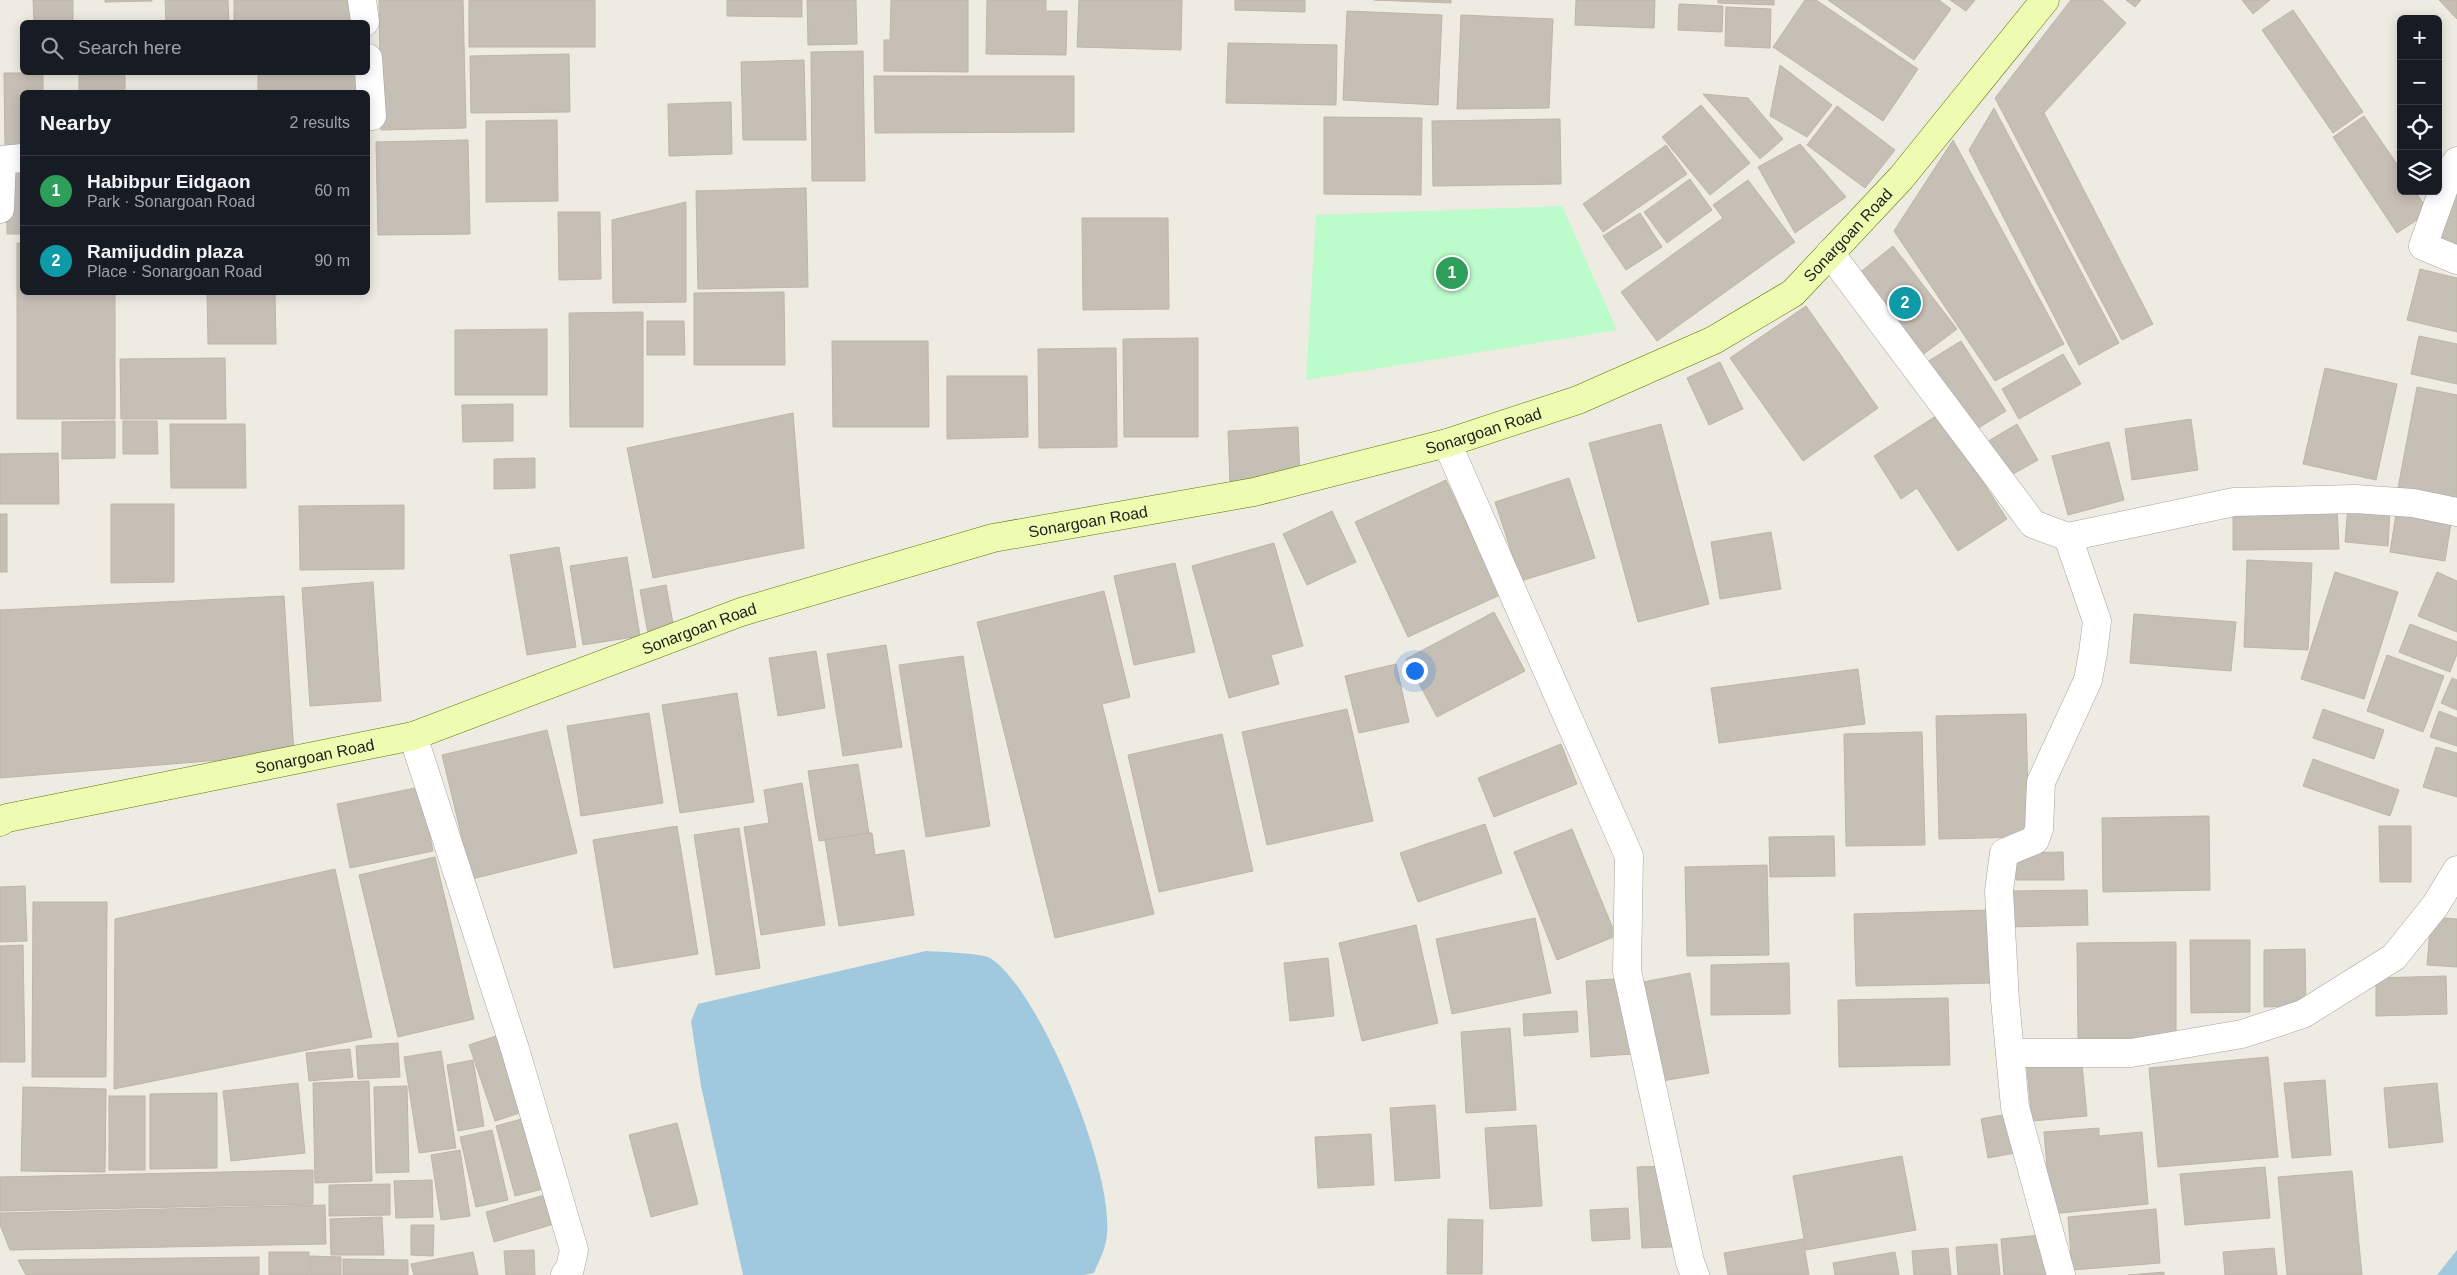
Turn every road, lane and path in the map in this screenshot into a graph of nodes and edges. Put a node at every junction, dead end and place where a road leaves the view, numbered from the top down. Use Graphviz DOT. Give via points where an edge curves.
graph roads {
  1 [pos="362,0"];
  2 [pos="2045,0"];
  3 [pos="365,20"];
  4 [pos="369,75"];
  5 [pos="370,116"];
  6 [pos="20,158"];
  7 [pos="2457,161"];
  8 [pos="0,209"];
  9 [pos="1830,253"];
  10 [pos="2457,260"];
  11 [pos="1447,443"];
  12 [pos="2457,512"];
  13 [pos="2068,536"];
  14 [pos="412,736"];
  15 [pos="0,822"];
  16 [pos="2457,870"];
  17 [pos="2010,1053"];
  18 [pos="565,1275"];
  19 [pos="1695,1275"];
  20 [pos="2061,1275"];
  1 -- 3 [label="street"];
  2 -- 9 [label="main road, Sonargoan Road" via="1901,178"];
  4 -- 5 [label="street"];
  6 -- 8 [label="street" via="2,160"];
  7 -- 10 [label="street" via="2450,171 2423,246"];
  9 -- 11 [label="main road, Sonargoan Road" via="1793,293 1714,340 1578,400"];
  9 -- 13 [label="street" via="2033,524"];
  11 -- 14 [label="main road, Sonargoan Road" via="1254,492 993,538 741,612"];
  11 -- 19 [label="street" via="1629,856 1627,971"];
  12 -- 13 [label="street" via="2413,503 2355,499 2234,502"];
  13 -- 17 [label="street" via="2097,621 2088,680 2041,782 2039,829 2035,840 2004,853 1999,891"];
  14 -- 15 [label="main road, Sonargoan Road" via="16,816"];
  14 -- 18 [label="street" via="515,1048 574,1250"];
  16 -- 17 [label="street" via="2435,906 2394,957 2303,1014 2242,1034 2131,1053"];
  17 -- 20 [label="street" via="2016,1107"];
}
